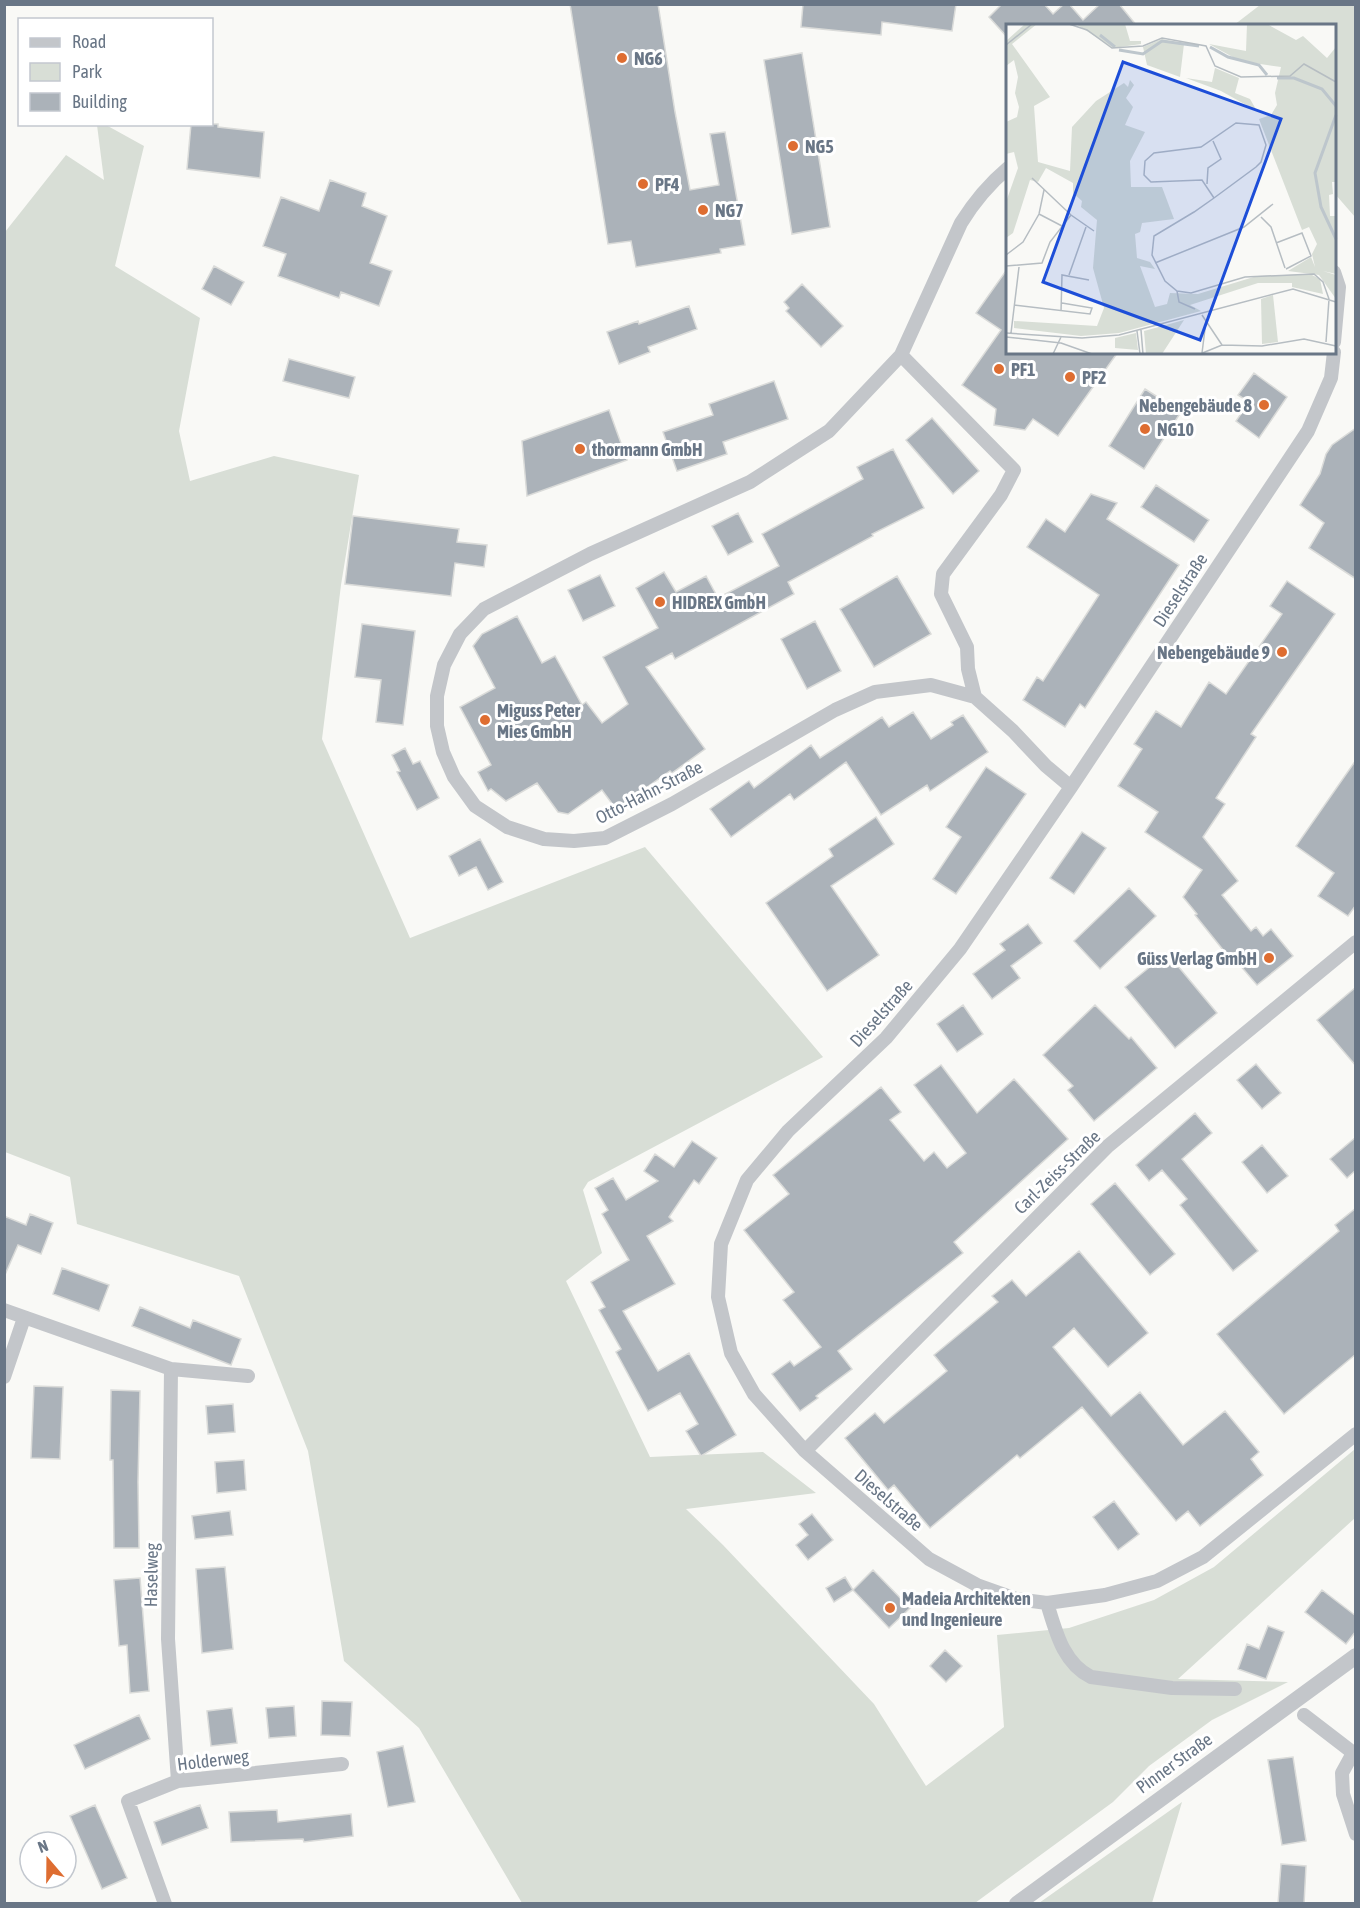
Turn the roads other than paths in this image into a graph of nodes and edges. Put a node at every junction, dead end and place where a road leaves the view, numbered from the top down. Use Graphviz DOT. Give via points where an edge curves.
graph roads {
  1 [pos="1006,170"];
  2 [pos="1336,276"];
  3 [pos="1336,328"];
  4 [pos="1334,354"];
  5 [pos="901,355"];
  6 [pos="975,697"];
  7 [pos="1071,787"];
  8 [pos="1356,942"];
  9 [pos="4,1310"];
  10 [pos="24,1318"];
  11 [pos="171,1369"];
  12 [pos="248,1376"];
  13 [pos="4,1377"];
  14 [pos="1356,1434"];
  15 [pos="805,1451"];
  16 [pos="1047,1603"];
  17 [pos="1356,1656"];
  18 [pos="1235,1689"];
  19 [pos="1304,1715"];
  20 [pos="1354,1754"];
  21 [pos="342,1764"];
  22 [pos="178,1781"];
  23 [pos="1356,1834"];
  24 [pos="165,1904"];
  25 [pos="1017,1904"];
  1 -- 5 [label="street" via="961,223"];
  2 -- 3 [label="street"];
  4 -- 7 [label="street, Dieselstraße" via="1332,378 1308,431"];
  5 -- 6 [label="street" via="1014,470 1001,495 943,574 941,594 967,647"];
  5 -- 6 [label="street, Otto-Hahn-Straße" via="829,431 750,482 590,554 484,609 460,634 444,665 437,696 437,726 454,777 475,806 507,827 544,839 574,841 605,838 835,710 875,692 932,685"];
  6 -- 7 [label="street, Otto-Hahn-Straße"];
  7 -- 15 [label="street, Dieselstraße" via="960,949 886,1038 788,1131 747,1180 734,1212 722,1244 718,1297 731,1353 754,1394"];
  8 -- 15 [label="street, Carl-Zeiss-Straße" via="1108,1146"];
  9 -- 10 [label="street"];
  10 -- 11 [label="street"];
  10 -- 13 [label="street"];
  11 -- 12 [label="street"];
  11 -- 22 [label="street, Haselweg" via="168,1639"];
  14 -- 16 [label="street, Dieselstraße" via="1203,1557 1157,1581 1105,1595"];
  15 -- 16 [label="street, Dieselstraße" via="929,1559 977,1585 1016,1599"];
  16 -- 18 [label="street" via="1065,1653 1079,1671 1091,1677 1172,1688"];
  17 -- 25 [label="street, Pinner Straße"];
  19 -- 20 [label="street"];
  20 -- 23 [label="street" via="1342,1773 1343,1794"];
  21 -- 22 [label="street, Holderweg"];
  22 -- 24 [label="street, Holderweg" via="128,1801"];
}
